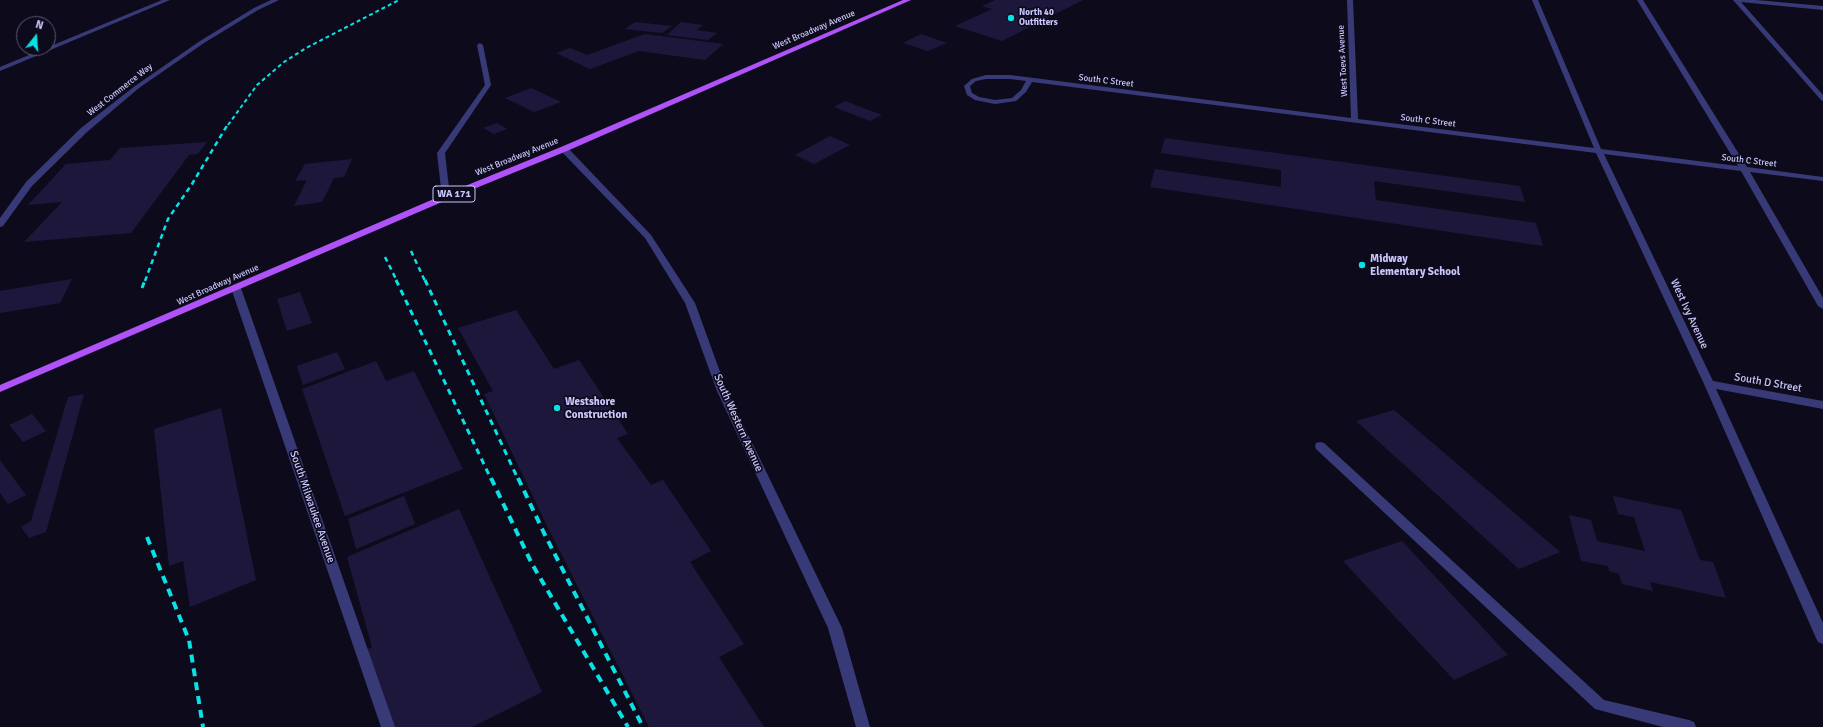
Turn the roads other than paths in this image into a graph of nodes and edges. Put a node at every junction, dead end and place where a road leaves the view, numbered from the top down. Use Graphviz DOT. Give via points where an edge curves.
graph roads {
  1 [pos="167,0"];
  2 [pos="276,0"];
  3 [pos="908,0"];
  4 [pos="1350,0"];
  5 [pos="1534,0"];
  6 [pos="1640,0"];
  7 [pos="1737,0"];
  8 [pos="1823,8"];
  9 [pos="480,45"];
  10 [pos="0,68"];
  11 [pos="1030,80"];
  12 [pos="1823,99"];
  13 [pos="1355,121"];
  14 [pos="564,149"];
  15 [pos="1599,152"];
  16 [pos="1744,170"];
  17 [pos="1823,179"];
  18 [pos="446,197"];
  19 [pos="0,224"];
  20 [pos="236,288"];
  21 [pos="1823,306"];
  22 [pos="1708,384"];
  23 [pos="0,389"];
  24 [pos="1823,405"];
  25 [pos="1320,446"];
  26 [pos="1823,638"];
  27 [pos="388,727"];
  28 [pos="862,727"];
  29 [pos="1689,727"];
  1 -- 10 [label="street"];
  2 -- 19 [label="street, West Commerce Way" via="202,42 125,96 84,130 34,180"];
  3 -- 14 [label="main road, West Broadway Avenue / WA 171"];
  4 -- 13 [label="street, West Toevs Avenue"];
  5 -- 15 [label="street, West Ivy Avenue"];
  6 -- 16 [label="street"];
  7 -- 8 [label="street"];
  7 -- 12 [label="street"];
  9 -- 18 [label="street" via="488,85 441,153"];
  11 -- 11 [label="street, South C Street" via="986,77 974,80 967,86 969,94 977,99 995,102 1014,100 1024,91"];
  11 -- 13 [label="street, South C Street"];
  13 -- 15 [label="street, South C Street"];
  14 -- 18 [label="main road, West Broadway Avenue / WA 171"];
  14 -- 28 [label="street, South Western Avenue" via="648,237 690,303 722,391 834,628"];
  15 -- 16 [label="street, South C Street"];
  15 -- 22 [label="street, West Ivy Avenue"];
  16 -- 17 [label="street, South C Street"];
  16 -- 21 [label="street"];
  18 -- 20 [label="main road, West Broadway Avenue / WA 171"];
  20 -- 23 [label="main road, West Broadway Avenue / WA 171"];
  20 -- 27 [label="street, South Milwaukee Avenue"];
  22 -- 24 [label="street, South D Street"];
  22 -- 26 [label="street, West Ivy Avenue"];
  25 -- 29 [label="street" via="1600,705"];
}
